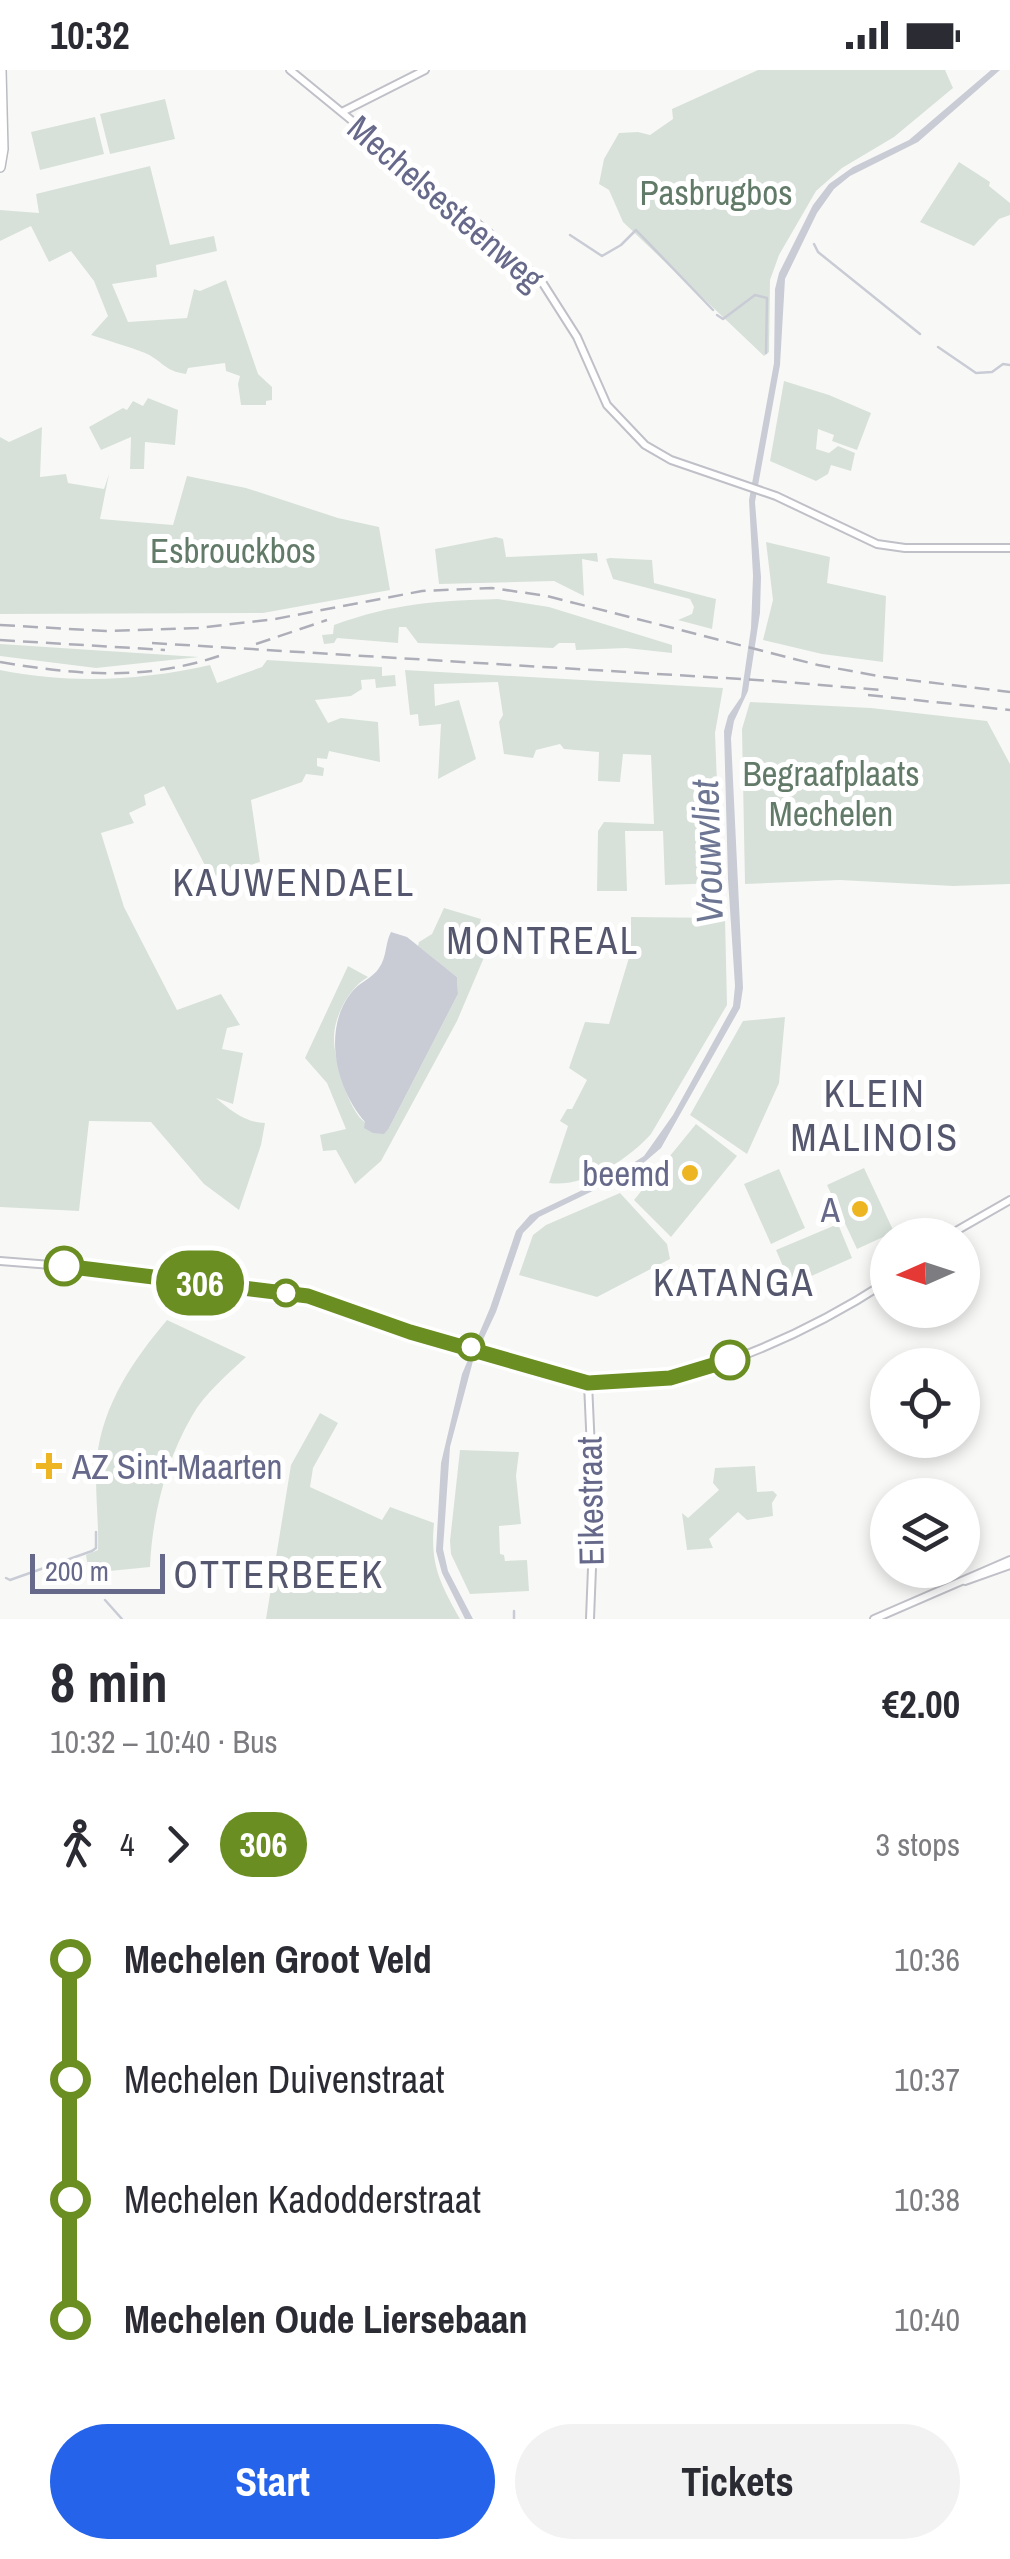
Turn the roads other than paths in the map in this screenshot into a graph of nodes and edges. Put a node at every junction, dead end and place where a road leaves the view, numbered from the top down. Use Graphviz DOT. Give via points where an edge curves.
graph roads {
  1 [pos="1,70"];
  2 [pos="290,70"];
  3 [pos="425,70"];
  4 [pos="342,112"];
  5 [pos="0,168"];
  6 [pos="1010,548"];
  7 [pos="1010,1200"];
  8 [pos="979,1218"];
  9 [pos="0,1261"];
  10 [pos="870,1291"];
  11 [pos="588,1383"];
  12 [pos="1010,1562"];
  13 [pos="590,1619"];
  14 [pos="874,1619"];
  1 -- 5 [label="highway"];
  2 -- 4 [label="main road, Mechelsesteenweg"];
  3 -- 4 [label="main road"];
  4 -- 6 [label="main road, Mechelsesteenweg" via="542,282 577,337 607,406 634,436 671,460 763,492 877,544"];
  7 -- 8 [label="main road"];
  9 -- 11 [label="main road" via="296,1294"];
  10 -- 11 [label="main road" via="715,1366 670,1378"];
  11 -- 13 [label="main road, Eikestraat"];
  12 -- 14 [label="main road"];
}
